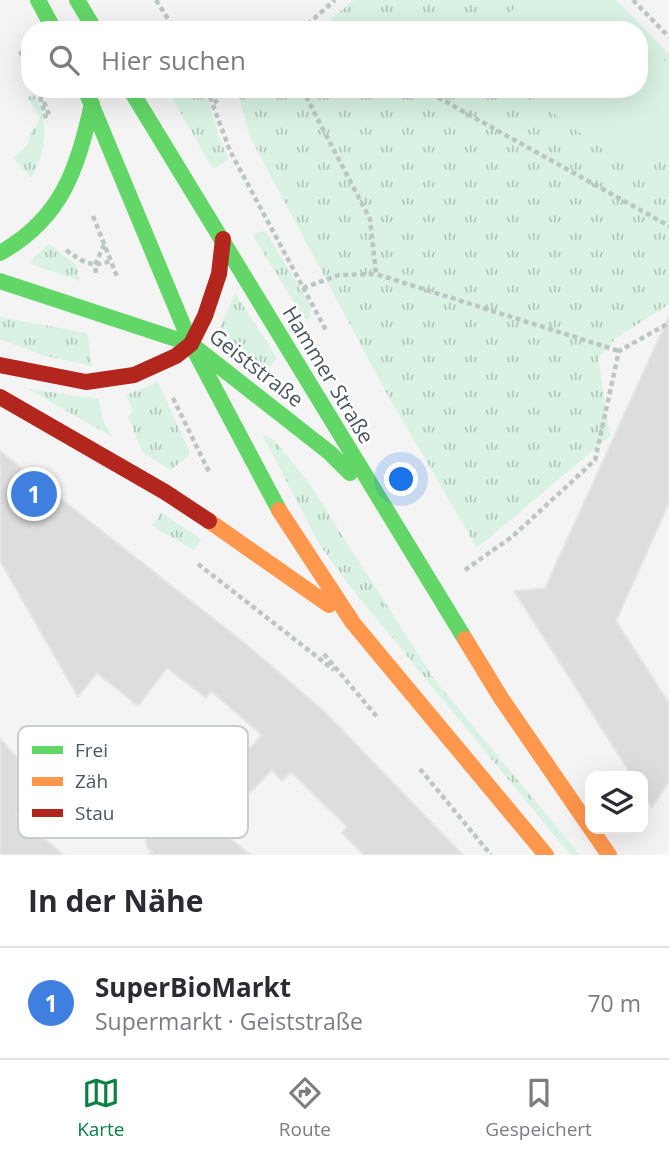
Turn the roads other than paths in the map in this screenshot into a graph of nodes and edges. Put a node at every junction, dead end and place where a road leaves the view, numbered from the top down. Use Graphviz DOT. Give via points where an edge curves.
graph roads {
  1 [pos="38,0"];
  2 [pos="77,0"];
  3 [pos="49,21"];
  4 [pos="90,21"];
  5 [pos="88,98"];
  6 [pos="88,98"];
  7 [pos="136,98"];
  8 [pos="223,239"];
  9 [pos="0,253"];
  10 [pos="0,281"];
  11 [pos="191,344"];
  12 [pos="0,365"];
  13 [pos="0,397"];
  14 [pos="381,504"];
  15 [pos="353,623"];
  16 [pos="546,855"];
  17 [pos="609,855"];
  1 -- 3 [label="main road"];
  2 -- 4 [label="main road"];
  5 -- 9 [label="main road" via="74,172 58,206 38,229"];
  6 -- 11 [label="main road"];
  7 -- 8 [label="main road, Hammer Straße"];
  8 -- 11 [label="main road" via="219,274"];
  8 -- 14 [label="main road, Hammer Straße"];
  10 -- 11 [label="main road, Geiststraße"];
  11 -- 12 [label="main road" via="157,366 110,380 86,382"];
  11 -- 14 [label="main road, Geiststraße" via="330,453"];
  11 -- 15 [label="main road" via="291,532"];
  13 -- 15 [label="main road" via="165,492"];
  14 -- 17 [label="main road, Hammer Straße" via="501,698"];
  15 -- 16 [label="main road"];
}
